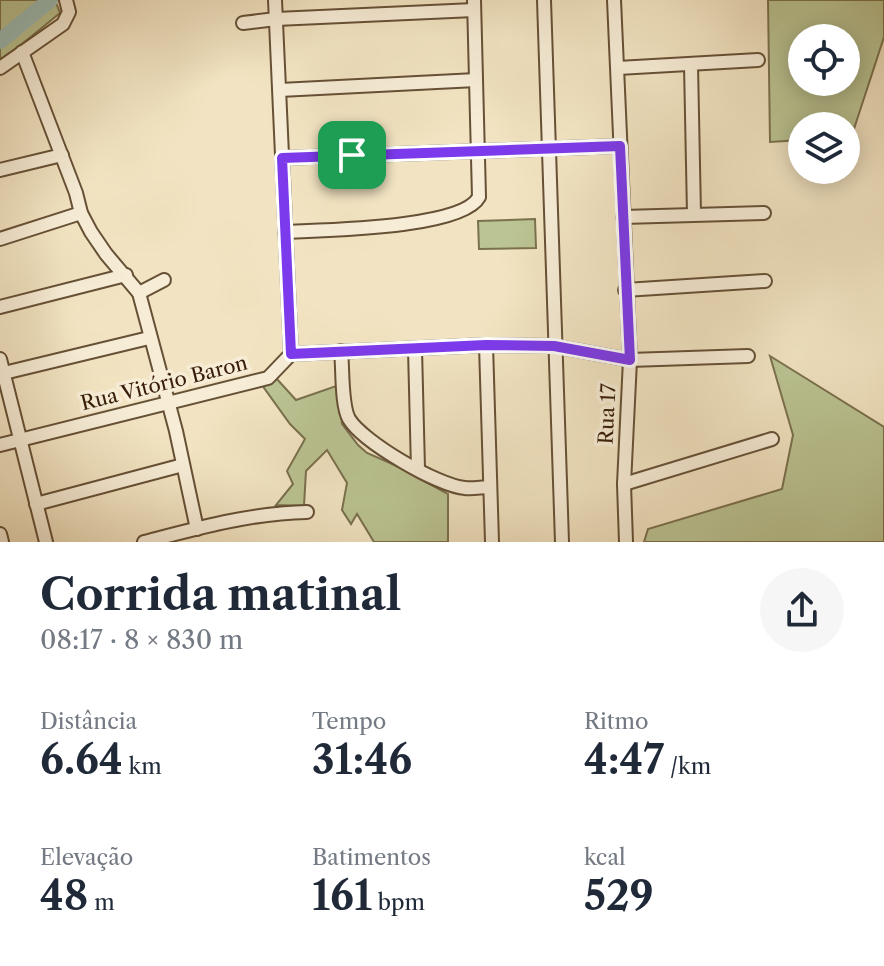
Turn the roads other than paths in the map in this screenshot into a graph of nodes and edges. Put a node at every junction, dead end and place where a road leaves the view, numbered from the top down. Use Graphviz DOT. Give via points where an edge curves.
graph roads {
  1 [pos="275,0"];
  2 [pos="544,0"];
  3 [pos="614,0"];
  4 [pos="67,1"];
  5 [pos="474,5"];
  6 [pos="418,6"];
  7 [pos="276,19"];
  8 [pos="243,23"];
  9 [pos="22,52"];
  10 [pos="758,60"];
  11 [pos="691,65"];
  12 [pos="0,68"];
  13 [pos="618,68"];
  14 [pos="476,80"];
  15 [pos="280,90"];
  16 [pos="620,146"];
  17 [pos="547,149"];
  18 [pos="478,150"];
  19 [pos="62,155"];
  20 [pos="282,158"];
  21 [pos="0,170"];
  22 [pos="81,213"];
  23 [pos="764,213"];
  24 [pos="694,214"];
  25 [pos="623,217"];
  26 [pos="285,232"];
  27 [pos="0,239"];
  28 [pos="126,275"];
  29 [pos="164,280"];
  30 [pos="765,281"];
  31 [pos="625,290"];
  32 [pos="139,293"];
  33 [pos="0,307"];
  34 [pos="149,338"];
  35 [pos="486,345"];
  36 [pos="554,346"];
  37 [pos="415,349"];
  38 [pos="341,351"];
  39 [pos="291,354"];
  40 [pos="748,356"];
  41 [pos="0,359"];
  42 [pos="630,360"];
  43 [pos="4,373"];
  44 [pos="168,402"];
  45 [pos="20,439"];
  46 [pos="772,439"];
  47 [pos="0,445"];
  48 [pos="183,465"];
  49 [pos="418,469"];
  50 [pos="624,484"];
  51 [pos="490,487"];
  52 [pos="36,504"];
  53 [pos="307,512"];
  54 [pos="197,529"];
  55 [pos="0,534"];
  56 [pos="2,542"];
  57 [pos="46,542"];
  58 [pos="144,542"];
  59 [pos="492,542"];
  60 [pos="562,542"];
  61 [pos="626,542"];
  1 -- 7 [label="street"];
  2 -- 17 [label="street"];
  3 -- 13 [label="street, Rua 17"];
  4 -- 9 [label="street" via="63,24"];
  5 -- 6 [label="street"];
  5 -- 14 [label="street"];
  6 -- 7 [label="street"];
  7 -- 8 [label="street"];
  7 -- 15 [label="street"];
  9 -- 12 [label="street"];
  9 -- 19 [label="street"];
  10 -- 11 [label="street"];
  11 -- 13 [label="street"];
  11 -- 24 [label="street"];
  13 -- 16 [label="street, Rua 17"];
  14 -- 15 [label="street"];
  14 -- 18 [label="street"];
  15 -- 20 [label="street"];
  16 -- 17 [label="street"];
  16 -- 25 [label="street, Rua 17"];
  17 -- 18 [label="street"];
  17 -- 36 [label="street"];
  18 -- 20 [label="street"];
  18 -- 26 [label="street" via="479,197 468,208 411,224"];
  19 -- 21 [label="street"];
  19 -- 22 [label="street"];
  20 -- 26 [label="street"];
  22 -- 27 [label="street"];
  22 -- 28 [label="street"];
  23 -- 24 [label="street"];
  24 -- 25 [label="street"];
  25 -- 31 [label="street, Rua 17"];
  26 -- 39 [label="street"];
  28 -- 32 [label="street"];
  28 -- 33 [label="street"];
  29 -- 32 [label="street"];
  30 -- 31 [label="street"];
  31 -- 42 [label="street, Rua 17"];
  32 -- 34 [label="street"];
  34 -- 43 [label="street"];
  34 -- 44 [label="street"];
  35 -- 36 [label="street"];
  35 -- 37 [label="street"];
  35 -- 51 [label="street"];
  36 -- 42 [label="street"];
  36 -- 60 [label="street"];
  37 -- 38 [label="street"];
  37 -- 49 [label="street"];
  38 -- 39 [label="street"];
  38 -- 49 [label="street" via="348,416 380,446"];
  39 -- 44 [label="street, Rua Vitório Baron" via="268,378"];
  40 -- 42 [label="street"];
  41 -- 43 [label="street"];
  42 -- 50 [label="street, Rua 17"];
  43 -- 45 [label="street"];
  44 -- 45 [label="street, Rua Vitório Baron"];
  44 -- 48 [label="street"];
  45 -- 47 [label="street, Rua Vitório Baron"];
  45 -- 52 [label="street"];
  46 -- 50 [label="street"];
  48 -- 52 [label="street"];
  48 -- 54 [label="street"];
  49 -- 51 [label="street" via="455,486"];
  50 -- 61 [label="street, Rua 17"];
  51 -- 59 [label="street"];
  52 -- 57 [label="street"];
  53 -- 54 [label="street" via="274,513"];
  54 -- 58 [label="street"];
  55 -- 56 [label="street"];
}
